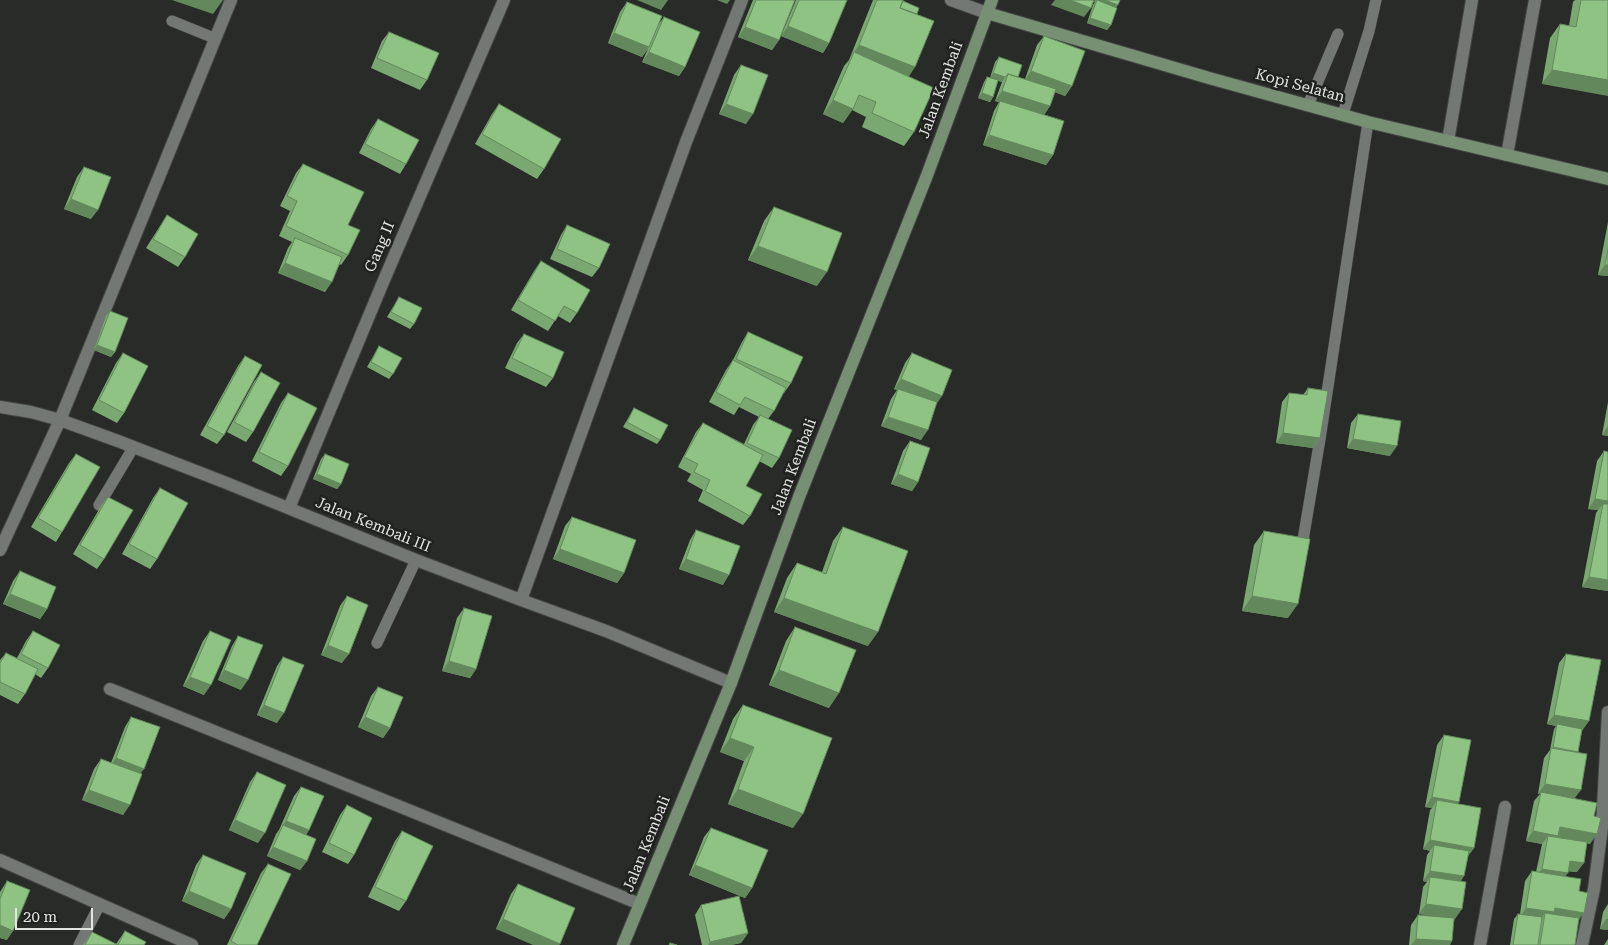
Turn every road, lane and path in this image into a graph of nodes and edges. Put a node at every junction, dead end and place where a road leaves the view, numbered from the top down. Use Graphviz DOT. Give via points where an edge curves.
graph roads {
  1 [pos="231,0"];
  2 [pos="504,0"];
  3 [pos="742,0"];
  4 [pos="952,0"];
  5 [pos="992,0"];
  6 [pos="1376,0"];
  7 [pos="1472,0"];
  8 [pos="1535,0"];
  9 [pos="987,13"];
  10 [pos="172,21"];
  11 [pos="1338,34"];
  12 [pos="214,38"];
  13 [pos="1308,105"];
  14 [pos="1343,114"];
  15 [pos="1368,122"];
  16 [pos="1448,141"];
  17 [pos="1507,155"];
  18 [pos="1608,179"];
  19 [pos="0,407"];
  20 [pos="60,420"];
  21 [pos="134,448"];
  22 [pos="100,505"];
  23 [pos="289,508"];
  24 [pos="1302,546"];
  25 [pos="0,550"];
  26 [pos="416,560"];
  27 [pos="521,600"];
  28 [pos="377,644"];
  29 [pos="731,683"];
  30 [pos="110,689"];
  31 [pos="1608,712"];
  32 [pos="1505,807"];
  33 [pos="0,860"];
  34 [pos="100,904"];
  35 [pos="640,904"];
  36 [pos="79,945"];
  37 [pos="192,945"];
  38 [pos="623,945"];
  39 [pos="1480,945"];
  40 [pos="1582,945"];
  1 -- 12 [label="street"];
  2 -- 23 [label="street, Gang II"];
  3 -- 27 [label="street" via="686,142"];
  4 -- 9 [label="street"];
  5 -- 9 [label="street, Jalan Kembali"];
  6 -- 14 [label="lane"];
  7 -- 16 [label="street"];
  8 -- 17 [label="street"];
  9 -- 13 [label="street, Kopi Selatan"];
  9 -- 29 [label="street, Jalan Kembali" via="799,497"];
  10 -- 12 [label="lane"];
  11 -- 13 [label="lane"];
  12 -- 20 [label="street"];
  13 -- 14 [label="street, Kopi Selatan"];
  14 -- 15 [label="street, Kopi Selatan"];
  15 -- 16 [label="street, Kopi Selatan"];
  15 -- 24 [label="lane"];
  16 -- 17 [label="street, Kopi Selatan"];
  17 -- 18 [label="street, Kopi Selatan"];
  19 -- 20 [label="street, Jalan Kembali III"];
  20 -- 21 [label="street, Jalan Kembali III"];
  20 -- 25 [label="street"];
  21 -- 22 [label="lane"];
  21 -- 23 [label="street, Jalan Kembali III"];
  23 -- 26 [label="street, Jalan Kembali III"];
  26 -- 27 [label="street, Jalan Kembali III"];
  26 -- 28 [label="lane"];
  27 -- 29 [label="street, Jalan Kembali III"];
  29 -- 35 [label="street, Jalan Kembali"];
  30 -- 35 [label="street"];
  31 -- 40 [label="street" via="1602,827"];
  32 -- 39 [label="street"];
  33 -- 34 [label="street"];
  34 -- 36 [label="lane"];
  34 -- 37 [label="street"];
  35 -- 38 [label="street, Jalan Kembali"];
}
